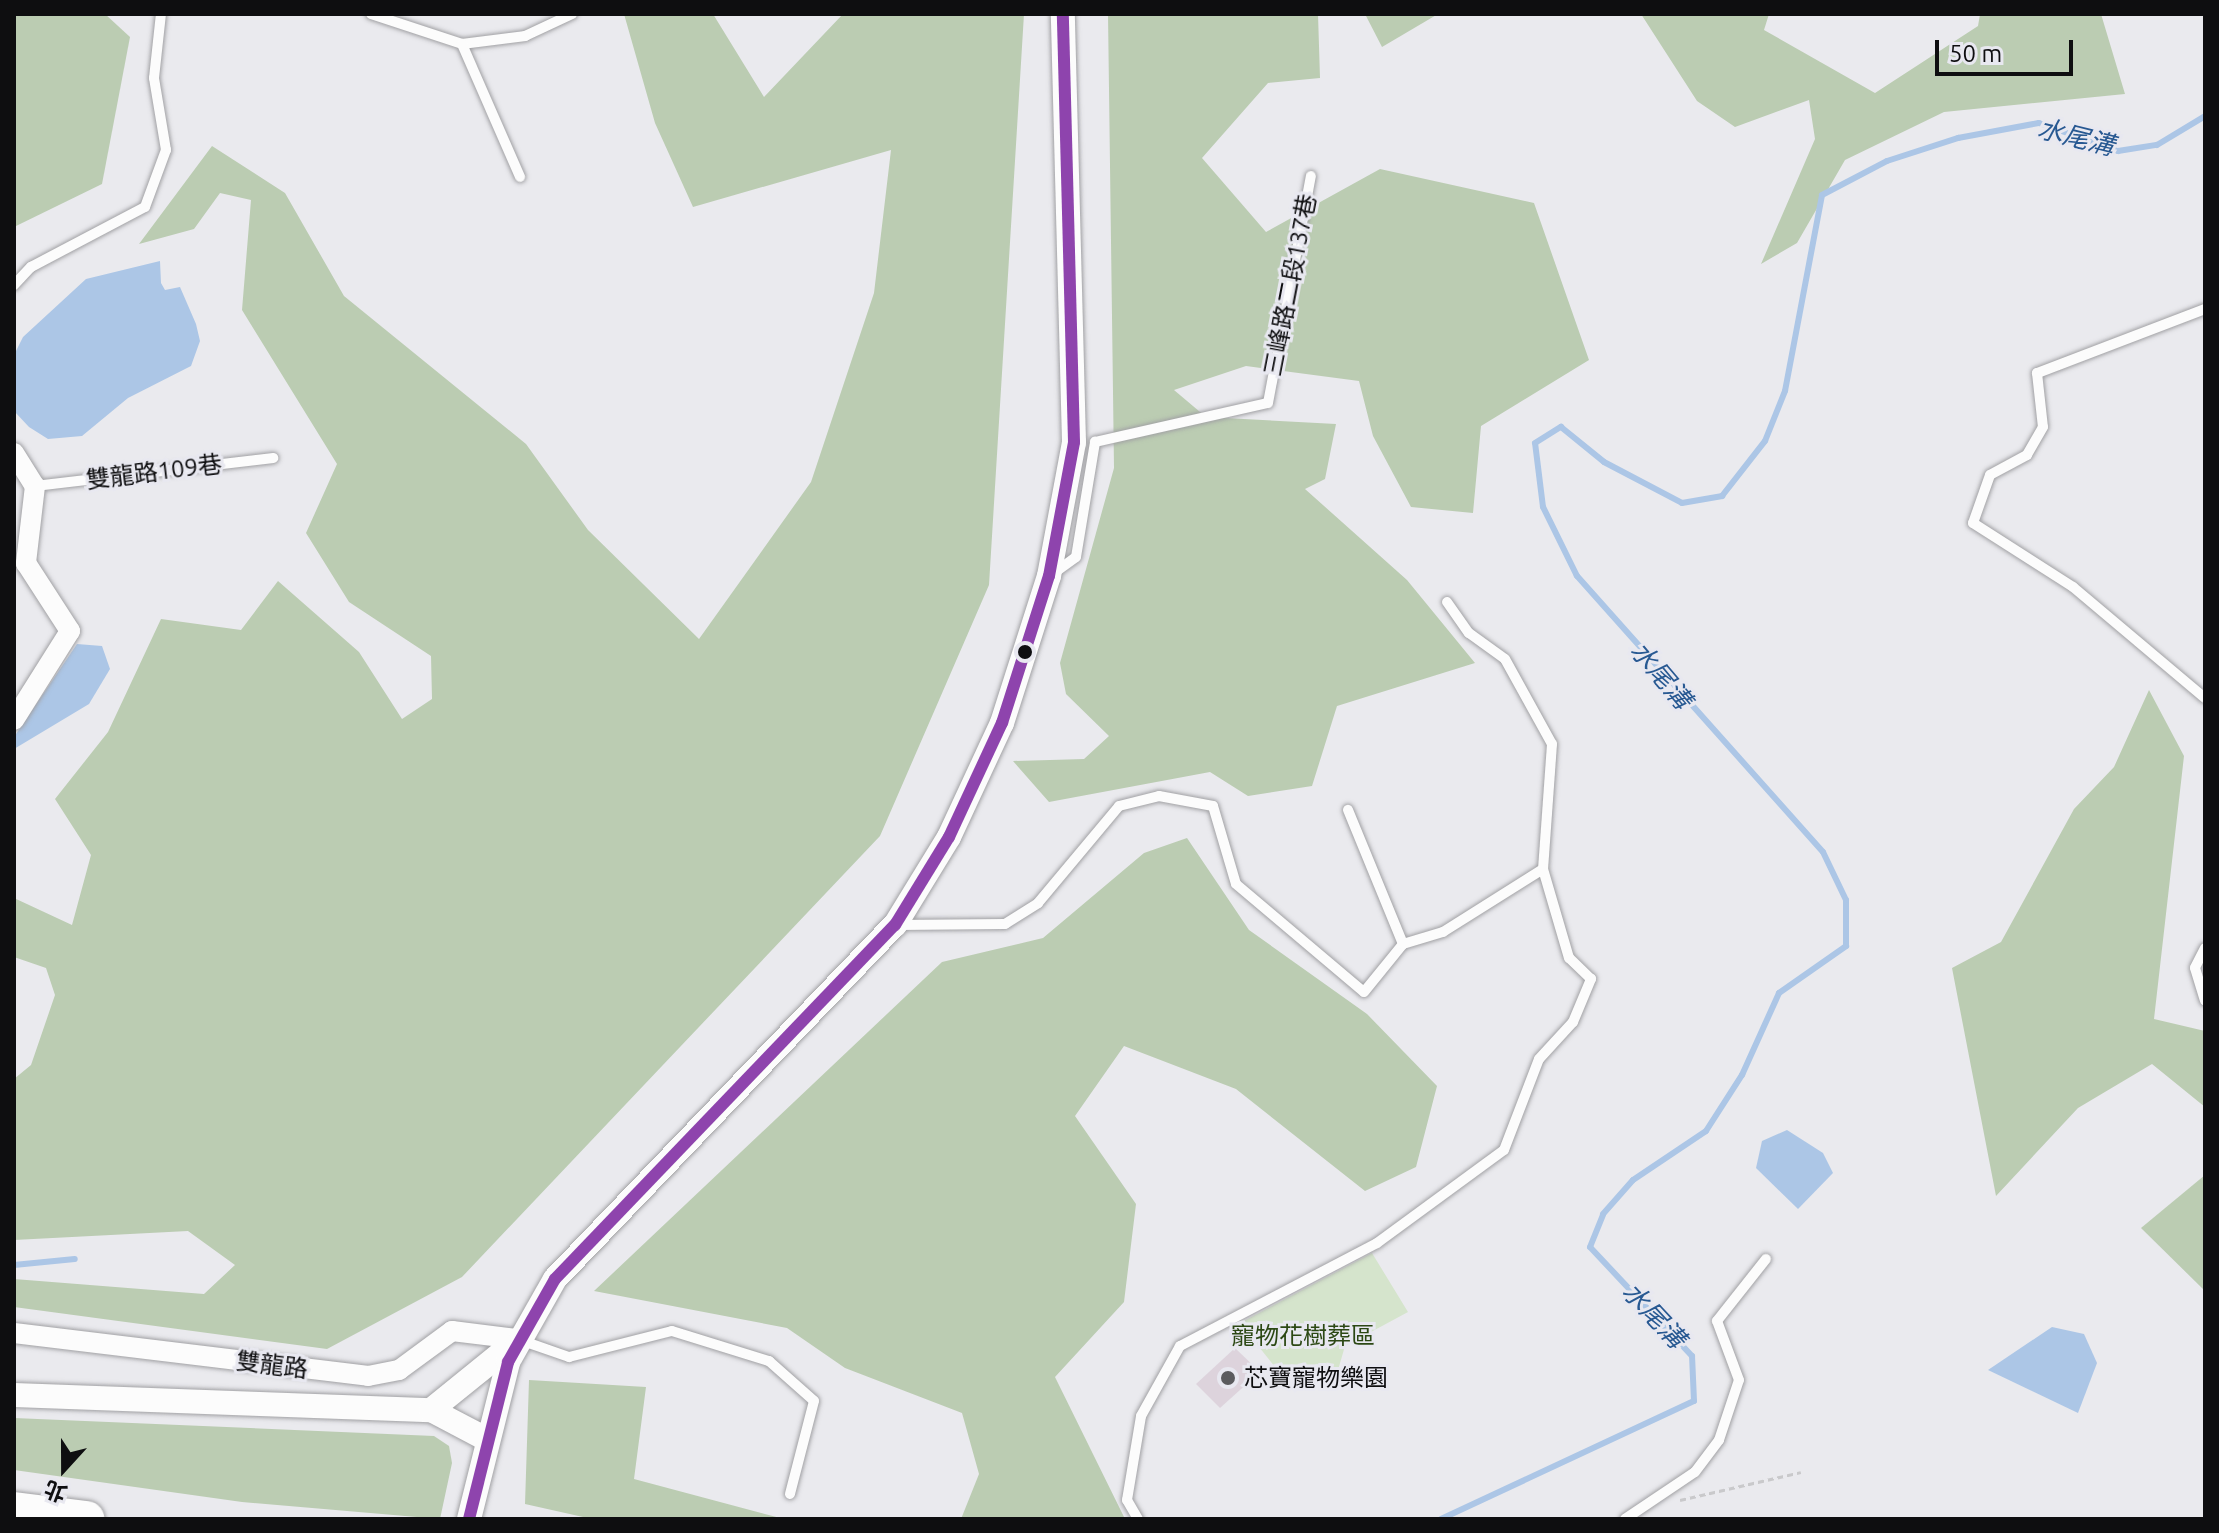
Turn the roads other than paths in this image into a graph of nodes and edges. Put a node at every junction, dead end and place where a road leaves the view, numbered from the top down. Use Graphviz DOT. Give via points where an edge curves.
graph roads {
  1 [pos="161,14"];
  2 [pos="371,14"];
  3 [pos="572,14"];
  4 [pos="1063,14"];
  5 [pos="462,44"];
  6 [pos="1311,176"];
  7 [pos="520,177"];
  8 [pos="14,285"];
  9 [pos="2205,309"];
  10 [pos="14,453"];
  11 [pos="273,458"];
  12 [pos="35,486"];
  13 [pos="1049,576"];
  14 [pos="1447,602"];
  15 [pos="2205,698"];
  16 [pos="14,720"];
  17 [pos="1348,810"];
  18 [pos="1543,869"];
  19 [pos="895,925"];
  20 [pos="1403,944"];
  21 [pos="2205,948"];
  22 [pos="2205,1001"];
  23 [pos="1766,1259"];
  24 [pos="14,1333"];
  25 [pos="517,1339"];
  26 [pos="14,1395"];
  27 [pos="431,1410"];
  28 [pos="484,1438"];
  29 [pos="790,1494"];
  30 [pos="15,1510"];
  31 [pos="86,1519"];
  32 [pos="469,1519"];
  33 [pos="1138,1519"];
  34 [pos="1625,1519"];
  1 -- 8 [label="lane" via="154,78 166,150 145,207 31,267"];
  2 -- 5 [label="lane"];
  3 -- 5 [label="lane" via="525,36"];
  4 -- 13 [label="street" via="1074,442"];
  5 -- 7 [label="lane"];
  6 -- 13 [label="lane, 三峰路二段137巷" via="1268,403 1095,442 1076,557"];
  9 -- 15 [label="lane" via="2037,373 2043,427 2027,455 1990,475 1973,523 2073,587"];
  10 -- 12 [label="street"];
  11 -- 12 [label="lane, 雙龍路109巷"];
  12 -- 16 [label="street" via="26,563 70,631"];
  13 -- 19 [label="street" via="1002,723 949,837"];
  14 -- 18 [label="lane" via="1469,633 1505,659 1552,744"];
  17 -- 20 [label="lane"];
  18 -- 20 [label="lane" via="1443,932"];
  18 -- 33 [label="lane" via="1569,958 1591,979 1573,1022 1539,1059 1504,1150 1377,1243 1180,1346 1141,1416 1127,1500"];
  19 -- 20 [label="lane" via="1005,924 1038,903 1119,806 1159,796 1213,806 1236,884 1364,992"];
  19 -- 25 [label="street" via="555,1279"];
  21 -- 22 [label="lane" via="2195,968"];
  23 -- 34 [label="lane" via="1717,1321 1739,1380 1719,1440 1695,1472"];
  24 -- 25 [label="street, 雙龍路" via="368,1376 399,1370 452,1331"];
  25 -- 27 [label="street" via="493,1366"];
  25 -- 28 [label="street"];
  25 -- 29 [label="lane" via="569,1357 672,1331 769,1361 814,1401"];
  26 -- 27 [label="street"];
  27 -- 28 [label="street"];
  28 -- 32 [label="street"];
  30 -- 31 [label="highway"];
}
